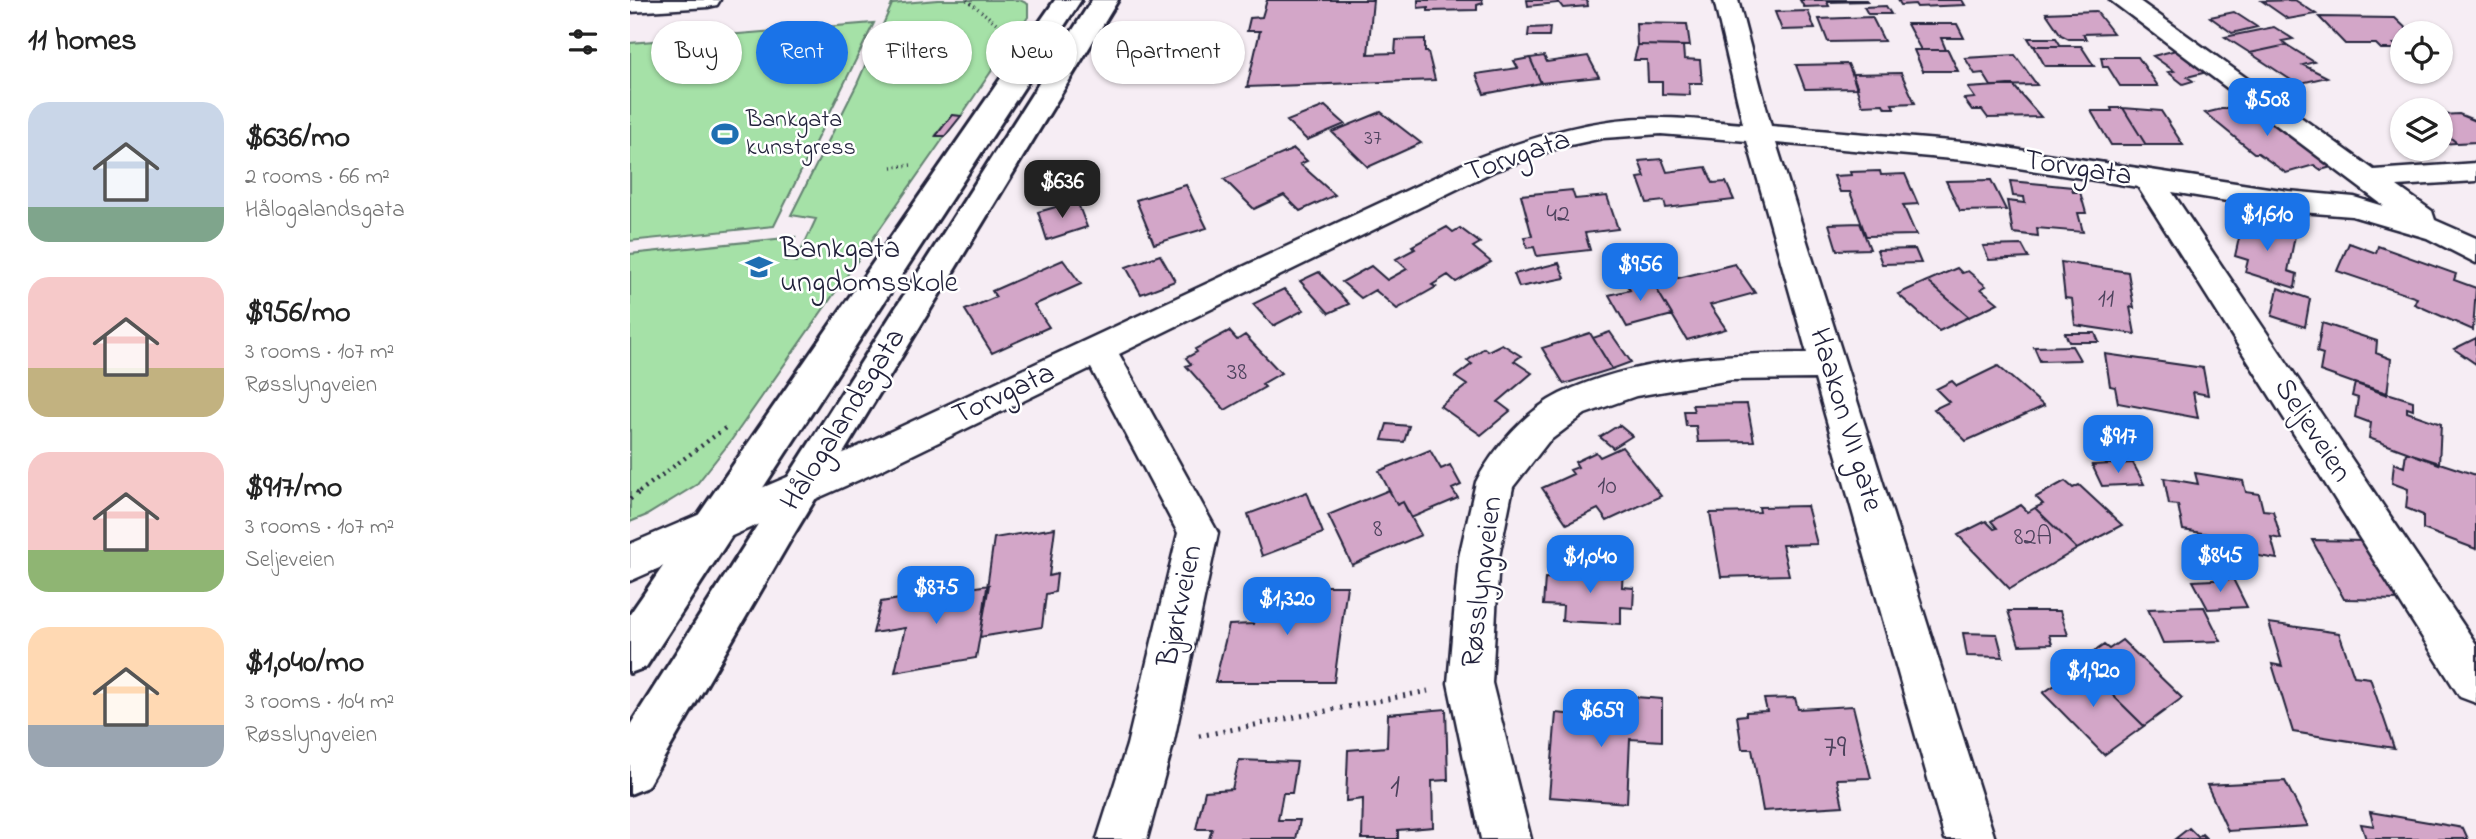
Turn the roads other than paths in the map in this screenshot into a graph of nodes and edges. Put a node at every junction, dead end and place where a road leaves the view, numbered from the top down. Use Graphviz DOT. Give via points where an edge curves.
graph roads {
  1 [pos="708,0"];
  2 [pos="1068,0"];
  3 [pos="1105,0"];
  4 [pos="1726,0"];
  5 [pos="2122,0"];
  6 [pos="630,5"];
  7 [pos="1759,133"];
  8 [pos="2476,172"];
  9 [pos="2369,178"];
  10 [pos="2148,180"];
  11 [pos="2438,231"];
  12 [pos="2476,252"];
  13 [pos="1099,350"];
  14 [pos="1828,366"];
  15 [pos="799,491"];
  16 [pos="711,528"];
  17 [pos="630,563"];
  18 [pos="630,652"];
  19 [pos="2476,682"];
  20 [pos="630,770"];
  21 [pos="1122,839"];
  22 [pos="1506,839"];
  23 [pos="1970,839"];
  1 -- 6 [label="street"];
  2 -- 16 [label="street, Hålogalandsgata"];
  3 -- 15 [label="street, Hålogalandsgata"];
  4 -- 7 [label="street, Haakon VII gate"];
  5 -- 9 [label="street"];
  7 -- 10 [label="street, Torvgata" via="1974,152"];
  7 -- 13 [label="street, Torvgata" via="1661,126 1603,130 1518,152"];
  7 -- 14 [label="street, Haakon VII gate"];
  8 -- 9 [label="street"];
  9 -- 11 [label="street"];
  10 -- 11 [label="street, Torvgata" via="2354,208"];
  10 -- 19 [label="street, Seljeveien"];
  11 -- 12 [label="street, Torvgata"];
  13 -- 15 [label="street, Torvgata"];
  13 -- 21 [label="street, Bjørkveien" via="1198,533 1150,745"];
  14 -- 22 [label="street, Røsslyngveien" via="1731,367 1633,383 1572,404 1535,432 1495,482 1479,556 1470,683"];
  14 -- 23 [label="street, Haakon VII gate"];
  15 -- 16 [label="street, Torvgata"];
  15 -- 20 [label="street, Hålogalandsgata"];
  16 -- 17 [label="street, Torvgata"];
  16 -- 18 [label="street, Hålogalandsgata"];
}
